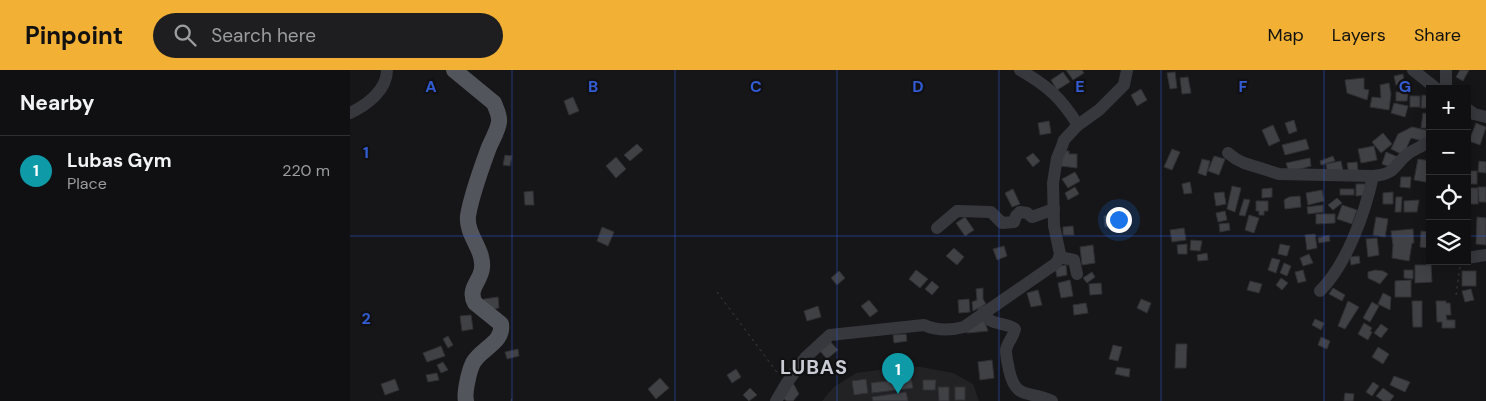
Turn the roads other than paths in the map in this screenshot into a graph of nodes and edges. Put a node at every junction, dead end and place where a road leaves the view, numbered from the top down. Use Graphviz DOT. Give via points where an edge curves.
graph roads {
  1 [pos="387,70"];
  2 [pos="454,70"];
  3 [pos="1020,70"];
  4 [pos="1127,70"];
  5 [pos="1413,70"];
  6 [pos="1446,70"];
  7 [pos="1432,85"];
  8 [pos="1446,85"];
  9 [pos="350,113"];
  10 [pos="1078,125"];
  11 [pos="1426,143"];
  12 [pos="1228,153"];
  13 [pos="1373,176"];
  14 [pos="1054,210"];
  15 [pos="937,228"];
  16 [pos="1486,255"];
  17 [pos="1059,257"];
  18 [pos="1471,257"];
  19 [pos="1077,274"];
  20 [pos="1320,291"];
  21 [pos="983,312"];
  22 [pos="466,401"];
  23 [pos="776,401"];
  24 [pos="1052,401"];
  1 -- 9 [label="street" via="383,88"];
  2 -- 22 [label="main road" via="494,103 499,121 468,218 469,230 483,267 472,298 501,324 502,331 500,337 473,363"];
  3 -- 10 [label="street" via="1043,84 1065,105"];
  4 -- 10 [label="street" via="1124,85"];
  5 -- 7 [label="street"];
  6 -- 8 [label="street"];
  10 -- 14 [label="street" via="1064,140 1057,158 1053,183"];
  11 -- 13 [label="street" via="1408,154 1392,171"];
  12 -- 13 [label="street" via="1244,163 1279,174"];
  13 -- 20 [label="street" via="1360,223"];
  14 -- 15 [label="street" via="1032,218 1020,212 1014,222 1002,222 991,212 957,211"];
  14 -- 17 [label="street"];
  16 -- 18 [label="street"];
  17 -- 19 [label="street" via="1074,260"];
  17 -- 21 [label="street" via="1055,264"];
  21 -- 23 [label="street" via="964,326 952,330 924,325 830,336 804,358"];
  21 -- 24 [label="street" via="988,320 1015,329 1006,350 1012,382 1018,390"];
}
